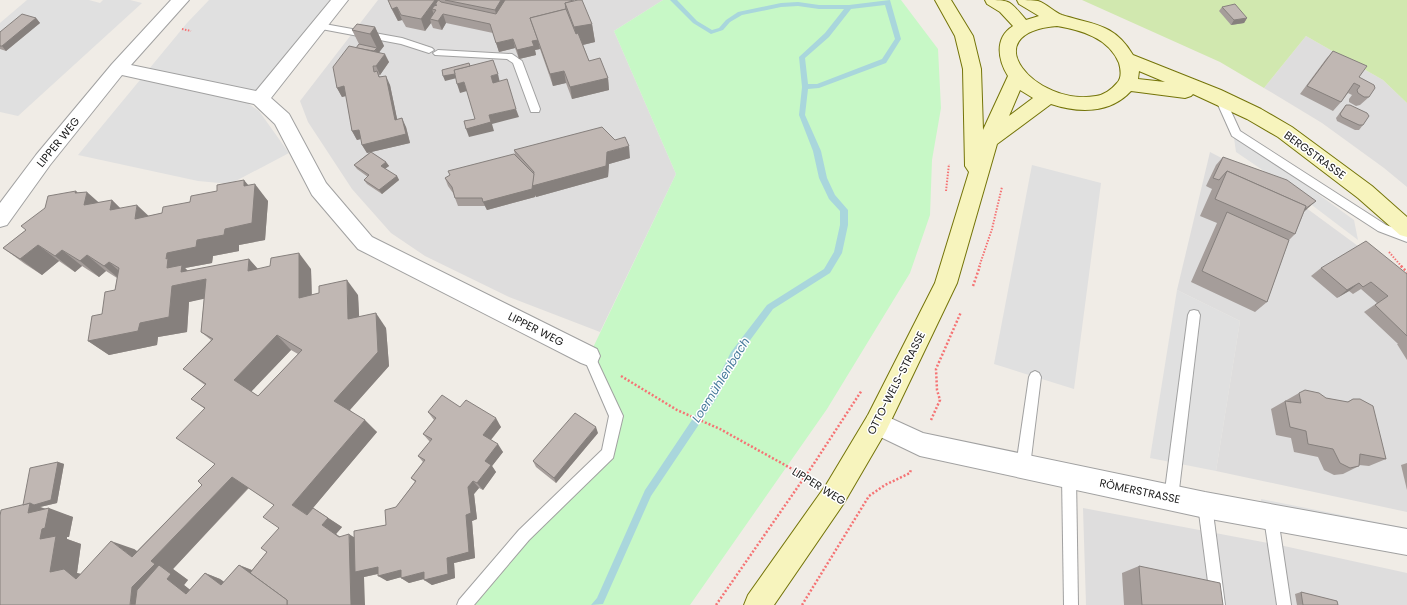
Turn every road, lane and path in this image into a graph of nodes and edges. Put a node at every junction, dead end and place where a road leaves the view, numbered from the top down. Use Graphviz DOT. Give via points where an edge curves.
graph roads {
  1 [pos="181,0"];
  2 [pos="340,0"];
  3 [pos="943,0"];
  4 [pos="993,0"];
  5 [pos="1025,0"];
  6 [pos="1057,20"];
  7 [pos="319,26"];
  8 [pos="1023,27"];
  9 [pos="1127,59"];
  10 [pos="118,68"];
  11 [pos="1017,76"];
  12 [pos="1127,84"];
  13 [pos="1217,96"];
  14 [pos="1048,97"];
  15 [pos="260,99"];
  16 [pos="535,109"];
  17 [pos="989,139"];
  18 [pos="950,158"];
  19 [pos="975,183"];
  20 [pos="946,198"];
  21 [pos="0,219"];
  22 [pos="1407,229"];
  23 [pos="1407,237"];
  24 [pos="1194,315"];
  25 [pos="589,356"];
  26 [pos="1036,377"];
  27 [pos="863,389"];
  28 [pos="877,423"];
  29 [pos="1022,466"];
  30 [pos="805,476"];
  31 [pos="1069,476"];
  32 [pos="835,494"];
  33 [pos="1170,498"];
  34 [pos="1205,505"];
  35 [pos="860,512"];
  36 [pos="1271,518"];
  37 [pos="1399,541"];
  38 [pos="464,605"];
  39 [pos="716,605"];
  40 [pos="758,605"];
  41 [pos="1071,605"];
  42 [pos="1218,605"];
  43 [pos="1284,605"];
  1 -- 10 [label="street, LIPPER WEG"];
  2 -- 7 [label="street"];
  3 -- 19 [label="main road" via="964,36 972,69"];
  4 -- 8 [label="main road" via="1006,8"];
  5 -- 6 [label="main road"];
  6 -- 8 [label="main road"];
  6 -- 9 [label="main road" via="1074,22 1107,36"];
  7 -- 15 [label="street"];
  7 -- 16 [label="lane" via="402,41 433,51 509,56 517,61"];
  8 -- 11 [label="main road" via="1012,36 1007,49 1009,62"];
  9 -- 12 [label="main road" via="1130,72"];
  9 -- 13 [label="main road, BERGSTRASSE"];
  10 -- 15 [label="street, LIPPER WEG"];
  10 -- 21 [label="street, LIPPER WEG" via="43,160"];
  11 -- 14 [label="main road"];
  11 -- 17 [label="main road, OTTO-WELS-STRASSE"];
  12 -- 13 [label="main road, BERGSTRASSE"];
  12 -- 14 [label="main road" via="1115,96 1096,103 1072,103"];
  13 -- 22 [label="main road, BERGSTRASSE" via="1285,132 1365,192"];
  13 -- 23 [label="lane" via="1236,133 1382,228"];
  14 -- 17 [label="main road"];
  15 -- 25 [label="street, LIPPER WEG" via="282,119 319,189 365,243"];
  17 -- 19 [label="main road, OTTO-WELS-STRASSE"];
  18 -- 20 [label="path"];
  19 -- 28 [label="main road, OTTO-WELS-STRASSE" via="946,283"];
  24 -- 33 [label="lane"];
  25 -- 30 [label="path, LIPPER WEG" via="678,410 720,429"];
  25 -- 38 [label="lane" via="616,416 608,453 524,535"];
  26 -- 29 [label="lane"];
  27 -- 30 [label="path"];
  28 -- 29 [label="street, RÖMERSTRASSE" via="920,444"];
  28 -- 32 [label="main road, OTTO-WELS-STRASSE"];
  29 -- 31 [label="street, RÖMERSTRASSE"];
  30 -- 32 [label="path, LIPPER WEG"];
  30 -- 39 [label="path"];
  31 -- 33 [label="street, RÖMERSTRASSE"];
  31 -- 41 [label="lane"];
  32 -- 35 [label="path, LIPPER WEG"];
  32 -- 40 [label="main road, OTTO-WELS-STRASSE"];
  33 -- 34 [label="street, RÖMERSTRASSE"];
  34 -- 36 [label="street, RÖMERSTRASSE"];
  34 -- 42 [label="lane"];
  36 -- 37 [label="street, RÖMERSTRASSE"];
  36 -- 43 [label="lane"];
}
